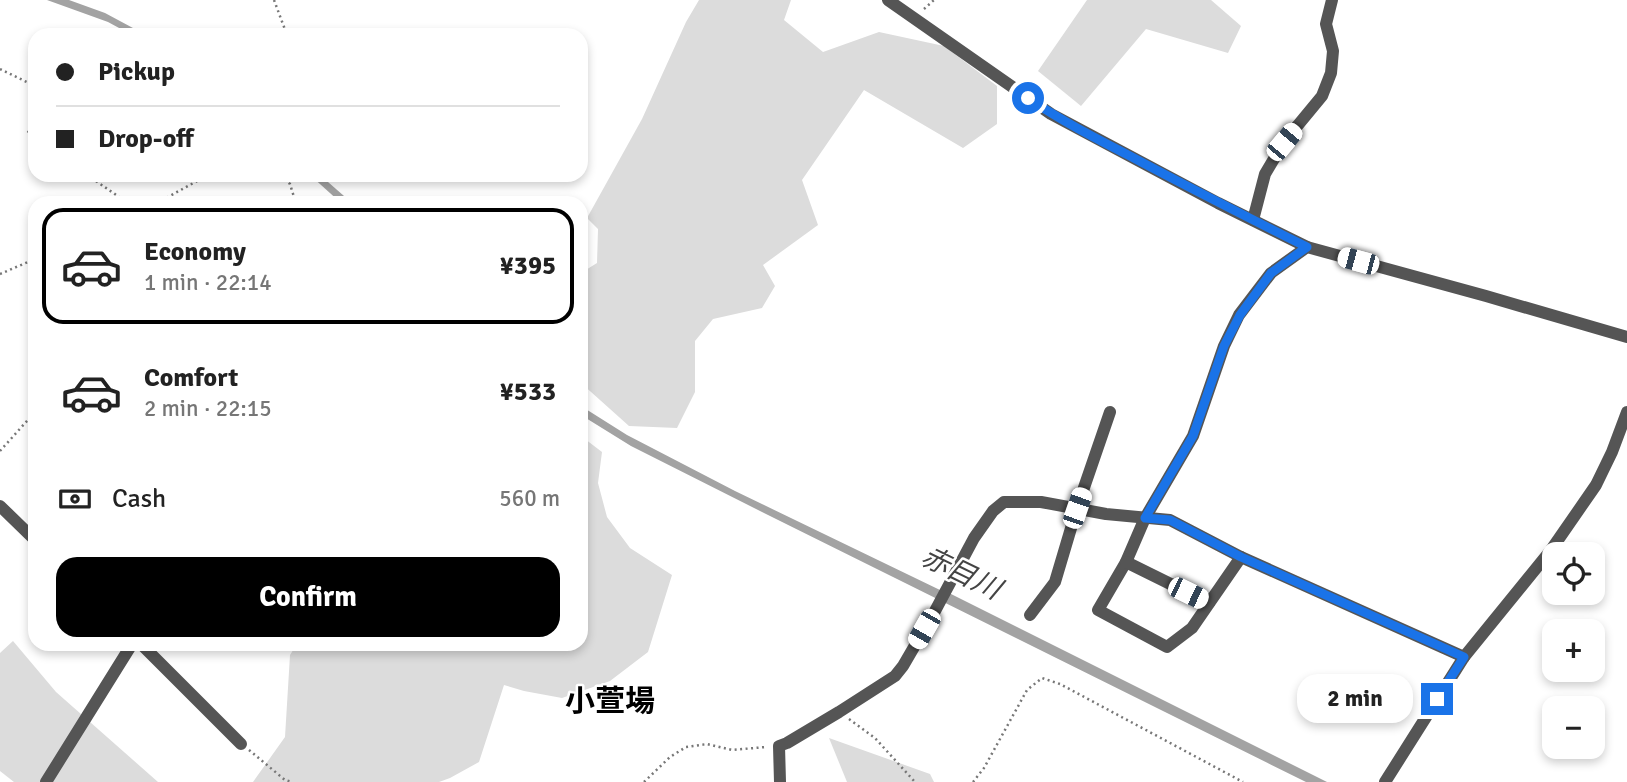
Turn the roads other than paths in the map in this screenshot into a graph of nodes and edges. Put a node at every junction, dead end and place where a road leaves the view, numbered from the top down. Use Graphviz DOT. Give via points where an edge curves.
graph roads {
  1 [pos="888,0"];
  2 [pos="1332,0"];
  3 [pos="1253,220"];
  4 [pos="1307,247"];
  5 [pos="1627,337"];
  6 [pos="1110,412"];
  7 [pos="1627,412"];
  8 [pos="0,506"];
  9 [pos="1077,508"];
  10 [pos="1145,518"];
  11 [pos="28,533"];
  12 [pos="1241,557"];
  13 [pos="1126,562"];
  14 [pos="1209,603"];
  15 [pos="1030,615"];
  16 [pos="128,651"];
  17 [pos="148,651"];
  18 [pos="1464,657"];
  19 [pos="241,744"];
  20 [pos="46,782"];
  21 [pos="780,782"];
  22 [pos="1385,782"];
  1 -- 3 [label="street" via="1051,114"];
  2 -- 3 [label="street" via="1326,24 1333,51 1331,73 1322,96 1284,142 1265,174"];
  3 -- 4 [label="street"];
  4 -- 5 [label="street"];
  4 -- 10 [label="street" via="1271,273 1240,315 1224,346 1193,436"];
  6 -- 9 [label="street"];
  7 -- 18 [label="street" via="1596,485 1551,550"];
  8 -- 11 [label="street"];
  9 -- 10 [label="street"];
  9 -- 15 [label="street" via="1055,582"];
  9 -- 21 [label="street" via="1004,502 993,510 903,666 895,676 779,746"];
  10 -- 12 [label="street" via="1170,520"];
  10 -- 13 [label="street"];
  12 -- 14 [label="street"];
  12 -- 18 [label="street"];
  13 -- 14 [label="street"];
  13 -- 14 [label="street" via="1098,610 1167,647 1192,628"];
  16 -- 20 [label="street"];
  17 -- 19 [label="street"];
  18 -- 22 [label="street"];
}
